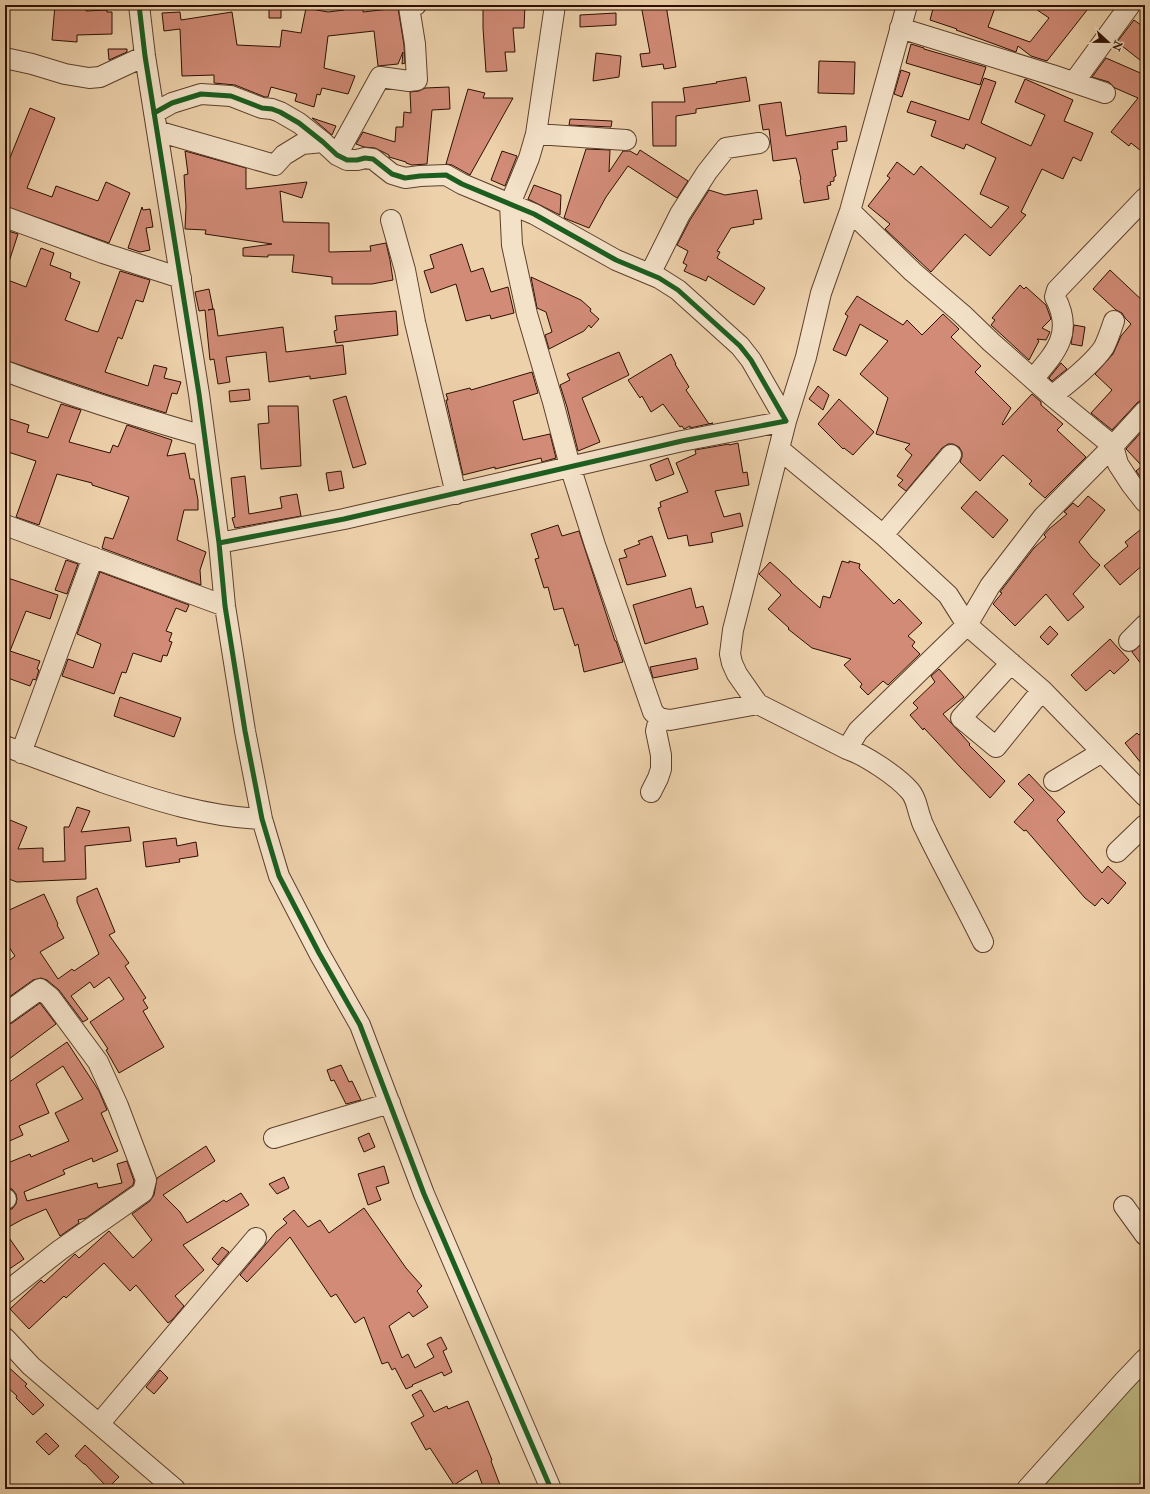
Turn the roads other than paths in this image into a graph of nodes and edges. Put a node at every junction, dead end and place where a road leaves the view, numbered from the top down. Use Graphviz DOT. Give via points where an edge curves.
graph roads {
  1 [pos="141,5"];
  2 [pos="416,5"];
  3 [pos="555,5"];
  4 [pos="907,5"];
  5 [pos="1130,5"];
  6 [pos="900,28"];
  7 [pos="145,56"];
  8 [pos="5,58"];
  9 [pos="1074,82"];
  10 [pos="1105,93"];
  11 [pos="156,122"];
  12 [pos="536,134"];
  13 [pos="626,140"];
  14 [pos="759,144"];
  15 [pos="330,148"];
  16 [pos="1145,198"];
  17 [pos="510,204"];
  18 [pos="850,211"];
  19 [pos="5,217"];
  20 [pos="391,220"];
  21 [pos="650,274"];
  22 [pos="181,278"];
  23 [pos="1114,321"];
  24 [pos="5,371"];
  25 [pos="1033,379"];
  26 [pos="1052,396"];
  27 [pos="1145,411"];
  28 [pos="786,421"];
  29 [pos="204,436"];
  30 [pos="1113,446"];
  31 [pos="779,450"];
  32 [pos="951,455"];
  33 [pos="570,466"];
  34 [pos="456,494"];
  35 [pos="1145,502"];
  36 [pos="5,525"];
  37 [pos="883,535"];
  38 [pos="219,543"];
  39 [pos="93,557"];
  40 [pos="226,606"];
  41 [pos="967,625"];
  42 [pos="1145,625"];
  43 [pos="1129,641"];
  44 [pos="1011,663"];
  45 [pos="1042,690"];
  46 [pos="758,704"];
  47 [pos="659,718"];
  48 [pos="13,749"];
  49 [pos="847,749"];
  50 [pos="1102,752"];
  51 [pos="1054,781"];
  52 [pos="651,792"];
  53 [pos="1145,796"];
  54 [pos="262,820"];
  55 [pos="1145,826"];
  56 [pos="1117,852"];
  57 [pos="983,942"];
  58 [pos="5,1014"];
  59 [pos="390,1103"];
  60 [pos="274,1138"];
  61 [pos="1124,1206"];
  62 [pos="1145,1235"];
  63 [pos="256,1238"];
  64 [pos="5,1293"];
  65 [pos="5,1338"];
  66 [pos="1145,1360"];
  67 [pos="99,1424"];
  68 [pos="175,1489"];
  69 [pos="551,1489"];
  70 [pos="1027,1489"];
  1 -- 7 [label="street"];
  2 -- 15 [label="street" via="409,7 417,80 380,77"];
  3 -- 12 [label="street"];
  4 -- 6 [label="street"];
  5 -- 9 [label="street"];
  6 -- 9 [label="street"];
  6 -- 18 [label="street"];
  7 -- 8 [label="street" via="100,77 89,78"];
  7 -- 11 [label="street"];
  9 -- 10 [label="street"];
  11 -- 15 [label="street" via="275,165 284,155 302,144"];
  11 -- 15 [label="street" via="172,104 201,94 231,96 280,112 299,123"];
  11 -- 22 [label="street"];
  12 -- 13 [label="street"];
  12 -- 17 [label="street"];
  14 -- 21 [label="street" via="726,148 680,214"];
  15 -- 17 [label="street" via="347,160 373,159 399,178 446,175"];
  16 -- 25 [label="street" via="1056,290 1055,297 1064,326 1060,342 1053,356"];
  17 -- 21 [label="street" via="534,214 616,260"];
  17 -- 33 [label="street" via="512,245 527,314"];
  18 -- 25 [label="street" via="913,272"];
  18 -- 28 [label="street" via="821,293 806,357"];
  19 -- 22 [label="street"];
  20 -- 34 [label="street" via="405,270"];
  21 -- 28 [label="street" via="678,290 740,346 751,360"];
  22 -- 29 [label="street"];
  23 -- 26 [label="street" via="1103,349 1074,379"];
  24 -- 29 [label="street" via="65,394"];
  25 -- 26 [label="street"];
  26 -- 30 [label="street"];
  27 -- 30 [label="street"];
  28 -- 31 [label="street"];
  28 -- 33 [label="street"];
  29 -- 38 [label="street"];
  30 -- 35 [label="street" via="1118,464"];
  30 -- 41 [label="street" via="1043,517 990,586"];
  31 -- 37 [label="street"];
  31 -- 46 [label="street" via="733,630 730,654 737,674"];
  32 -- 37 [label="street"];
  33 -- 34 [label="street"];
  33 -- 47 [label="street" via="653,712"];
  34 -- 38 [label="street"];
  36 -- 39 [label="street"];
  37 -- 41 [label="street" via="948,595"];
  38 -- 40 [label="street"];
  39 -- 40 [label="street"];
  39 -- 48 [label="street"];
  40 -- 54 [label="street"];
  41 -- 44 [label="street"];
  41 -- 49 [label="street" via="858,731"];
  42 -- 43 [label="street"];
  44 -- 45 [label="street"];
  44 -- 45 [label="street" via="961,718 996,747"];
  45 -- 50 [label="street"];
  46 -- 47 [label="street" via="670,720"];
  46 -- 49 [label="street"];
  47 -- 52 [label="street" via="656,731 661,769"];
  48 -- 54 [label="street" via="169,804 202,813"];
  49 -- 57 [label="street" via="876,764 910,790 915,798 920,819"];
  50 -- 51 [label="street"];
  50 -- 53 [label="street"];
  54 -- 59 [label="street" via="279,876 360,1025"];
  55 -- 56 [label="street"];
  58 -- 64 [label="street" via="40,989 50,997 98,1062 146,1180 143,1192 60,1250"];
  59 -- 60 [label="street"];
  59 -- 69 [label="street" via="424,1194"];
  61 -- 62 [label="street"];
  63 -- 67 [label="street"];
  65 -- 67 [label="street" via="31,1366"];
  66 -- 70 [label="street"];
  67 -- 68 [label="street"];
}
